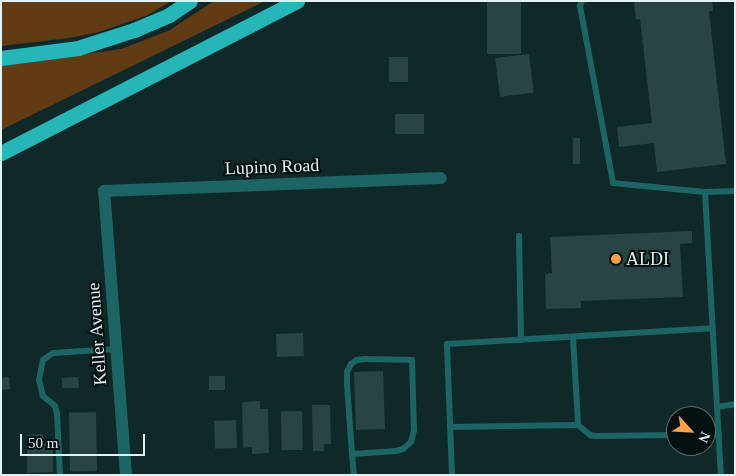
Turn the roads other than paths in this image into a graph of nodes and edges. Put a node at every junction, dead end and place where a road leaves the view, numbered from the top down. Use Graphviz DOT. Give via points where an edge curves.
graph roads {
  1 [pos="190,1"];
  2 [pos="298,1"];
  3 [pos="582,1"];
  4 [pos="1,58"];
  5 [pos="1,152"];
  6 [pos="441,178"];
  7 [pos="104,191"];
  8 [pos="735,191"];
  9 [pos="705,192"];
  10 [pos="518,236"];
  11 [pos="713,328"];
  12 [pos="573,336"];
  13 [pos="521,340"];
  14 [pos="116,348"];
  15 [pos="735,404"];
  16 [pos="717,407"];
  17 [pos="578,424"];
  18 [pos="450,427"];
  19 [pos="719,434"];
  20 [pos="666,435"];
  21 [pos="352,454"];
  22 [pos="60,475"];
  23 [pos="126,475"];
  24 [pos="354,475"];
  25 [pos="452,475"];
  26 [pos="722,475"];
  1 -- 4 [label="highway" via="169,15 134,30 78,48"];
  2 -- 5 [label="highway"];
  3 -- 9 [label="lane" via="580,6 613,183"];
  6 -- 7 [label="street, Lupino Road"];
  7 -- 14 [label="street, Keller Avenue"];
  8 -- 9 [label="lane"];
  9 -- 11 [label="lane"];
  10 -- 13 [label="lane"];
  11 -- 12 [label="lane"];
  11 -- 16 [label="lane"];
  12 -- 13 [label="lane"];
  12 -- 17 [label="lane"];
  13 -- 18 [label="lane" via="447,344"];
  14 -- 22 [label="lane" via="53,353 43,360 39,380 43,396 55,406"];
  14 -- 23 [label="street, Keller Avenue"];
  15 -- 16 [label="lane"];
  16 -- 19 [label="lane"];
  17 -- 18 [label="lane"];
  17 -- 20 [label="lane" via="596,436"];
  18 -- 25 [label="lane"];
  19 -- 26 [label="lane"];
  21 -- 21 [label="lane" via="396,451 411,442 414,430 412,360 365,359 351,364 347,384"];
  21 -- 24 [label="lane"];
}
